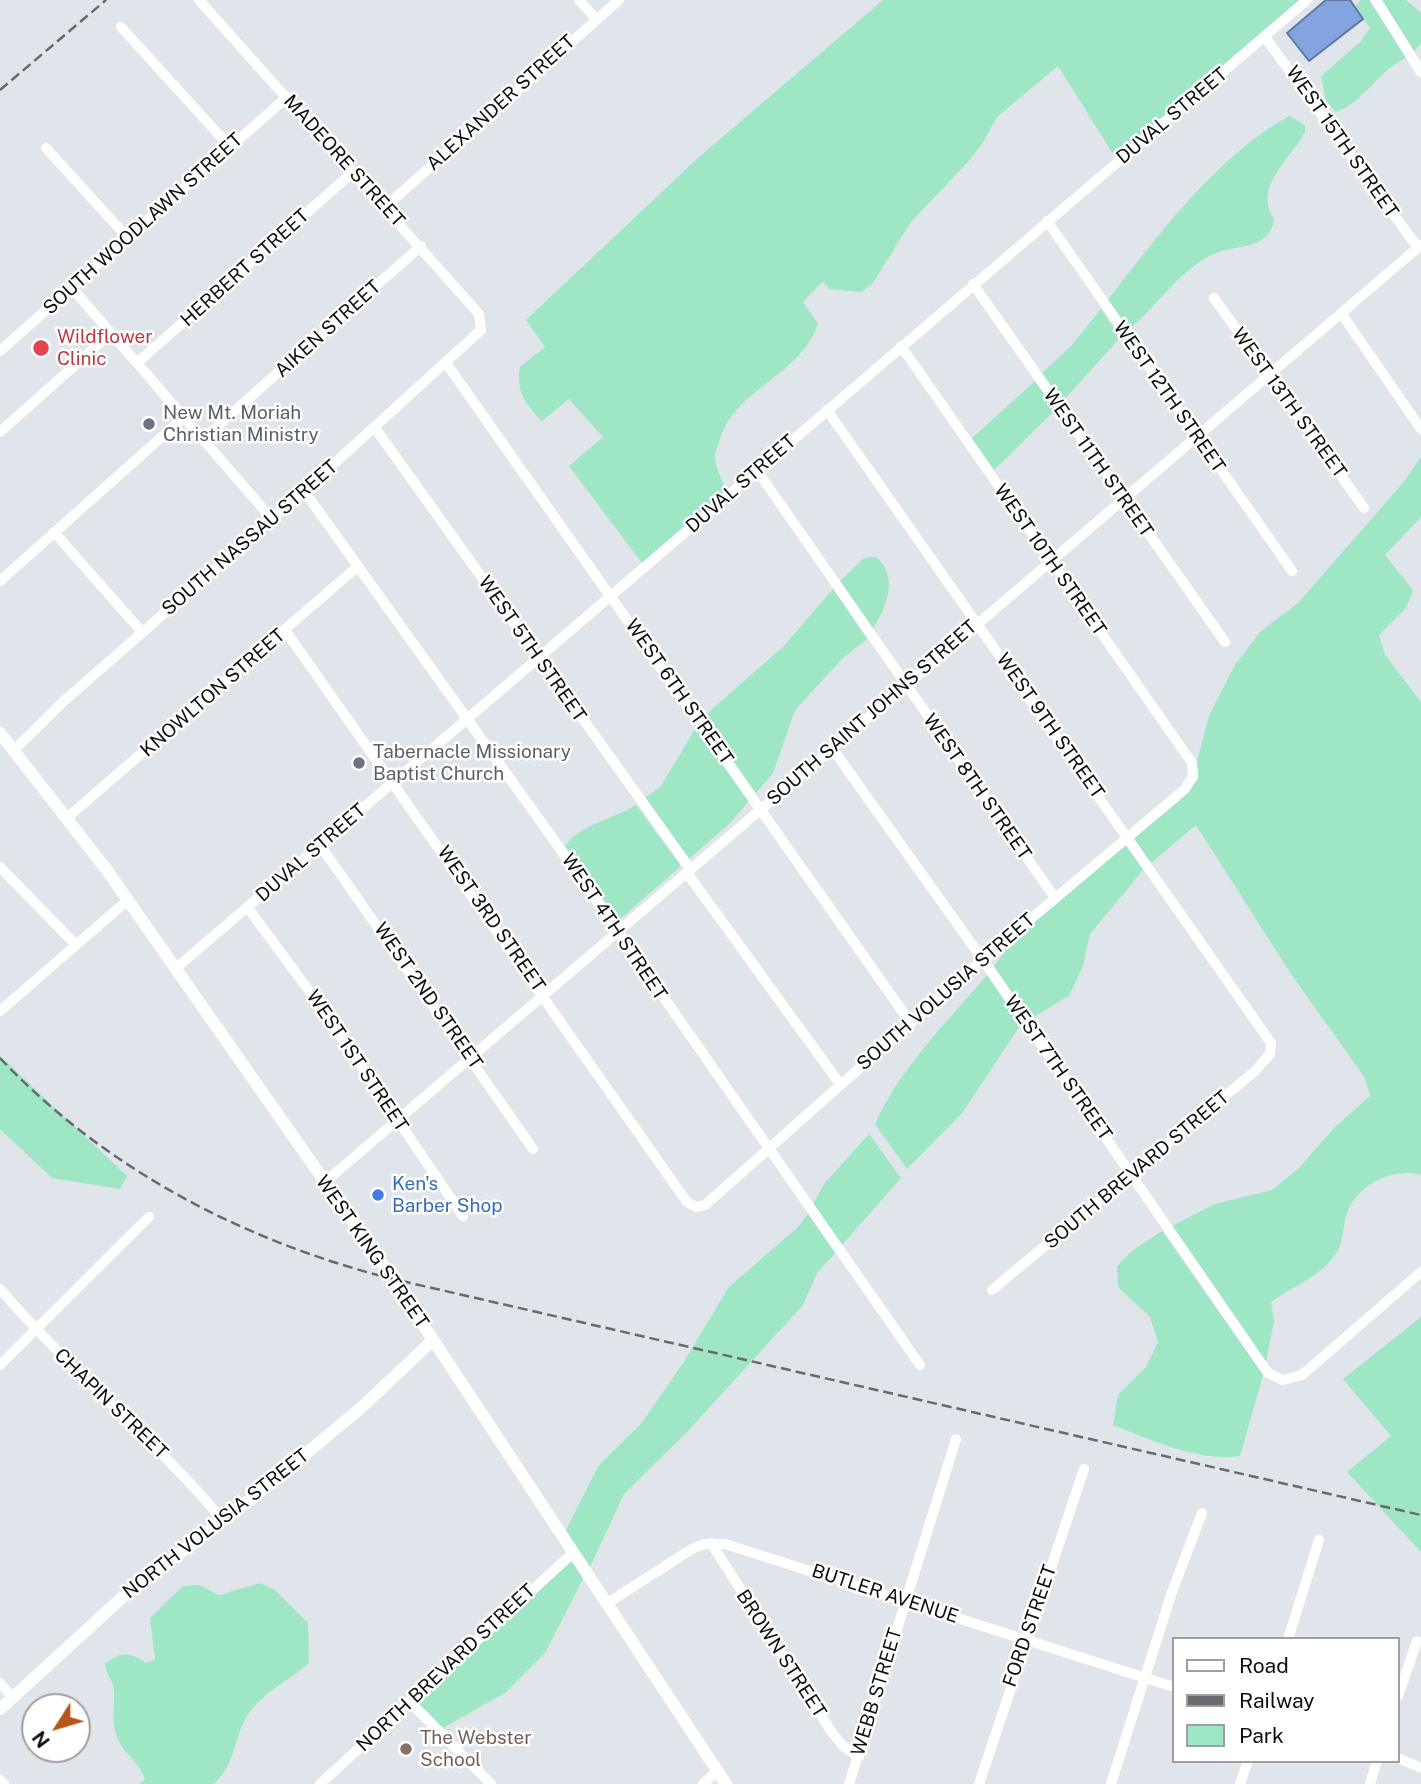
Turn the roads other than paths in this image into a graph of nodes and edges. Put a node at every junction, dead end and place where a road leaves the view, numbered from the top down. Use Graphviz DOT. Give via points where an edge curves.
graph roads {
  1 [pos="199,0"];
  2 [pos="579,0"];
  3 [pos="619,0"];
  4 [pos="1307,0"];
  5 [pos="1376,0"];
  6 [pos="596,19"];
  7 [pos="121,27"];
  8 [pos="1265,37"];
  9 [pos="1421,72"];
  10 [pos="287,97"];
  11 [pos="230,147"];
  12 [pos="46,148"];
  13 [pos="353,172"];
  14 [pos="384,208"];
  15 [pos="1047,221"];
  16 [pos="128,238"];
  17 [pos="421,246"];
  18 [pos="1419,246"];
  19 [pos="973,284"];
  20 [pos="72,288"];
  21 [pos="1214,299"];
  22 [pos="1341,313"];
  23 [pos="482,325"];
  24 [pos="111,333"];
  25 [pos="901,346"];
  26 [pos="0,351"];
  27 [pos="137,363"];
  28 [pos="446,363"];
  29 [pos="1268,375"];
  30 [pos="827,410"];
  31 [pos="183,418"];
  32 [pos="374,428"];
  33 [pos="1421,429"];
  34 [pos="0,432"];
  35 [pos="1196,437"];
  36 [pos="203,439"];
  37 [pos="756,469"];
  38 [pos="304,491"];
  39 [pos="1123,499"];
  40 [pos="1364,508"];
  41 [pos="272,519"];
  42 [pos="54,532"];
  43 [pos="1050,561"];
  44 [pos="357,568"];
  45 [pos="1292,571"];
  46 [pos="0,581"];
  47 [pos="611,596"];
  48 [pos="977,623"];
  49 [pos="285,630"];
  50 [pos="142,632"];
  51 [pos="1225,642"];
  52 [pos="539,658"];
  53 [pos="906,684"];
  54 [pos="466,720"];
  55 [pos="0,733"];
  56 [pos="832,748"];
  57 [pos="15,749"];
  58 [pos="1194,776"];
  59 [pos="394,782"];
  60 [pos="761,808"];
  61 [pos="68,817"];
  62 [pos="1126,837"];
  63 [pos="320,845"];
  64 [pos="0,867"];
  65 [pos="689,872"];
  66 [pos="1055,898"];
  67 [pos="128,900"];
  68 [pos="247,908"];
  69 [pos="619,933"];
  70 [pos="76,945"];
  71 [pos="983,960"];
  72 [pos="175,969"];
  73 [pos="545,997"];
  74 [pos="1,1009"];
  75 [pos="910,1022"];
  76 [pos="1271,1043"];
  77 [pos="471,1058"];
  78 [pos="839,1084"];
  79 [pos="397,1120"];
  80 [pos="767,1147"];
  81 [pos="533,1149"];
  82 [pos="1130,1174"];
  83 [pos="325,1182"];
  84 [pos="696,1207"];
  85 [pos="463,1216"];
  86 [pos="149,1217"];
  87 [pos="1421,1272"];
  88 [pos="0,1289"];
  89 [pos="992,1290"];
  90 [pos="37,1332"];
  91 [pos="433,1340"];
  92 [pos="0,1365"];
  93 [pos="920,1365"];
  94 [pos="956,1439"];
  95 [pos="1084,1469"];
  96 [pos="1202,1513"];
  97 [pos="222,1519"];
  98 [pos="1319,1540"];
  99 [pos="711,1543"];
  100 [pos="573,1553"];
  101 [pos="904,1600"];
  102 [pos="606,1604"];
  103 [pos="1289,1637"];
  104 [pos="1025,1639"];
  105 [pos="1416,1641"];
  106 [pos="1145,1677"];
  107 [pos="0,1683"];
  108 [pos="1172,1685"];
  109 [pos="1400,1690"];
  110 [pos="13,1698"];
  111 [pos="410,1701"];
  112 [pos="0,1709"];
  113 [pos="859,1757"];
  114 [pos="1400,1759"];
  115 [pos="1247,1763"];
  116 [pos="1376,1763"];
  117 [pos="1421,1769"];
  118 [pos="717,1771"];
  119 [pos="0,1780"];
  120 [pos="4,1784"];
  121 [pos="320,1784"];
  122 [pos="491,1784"];
  123 [pos="703,1784"];
  124 [pos="726,1784"];
  125 [pos="849,1784"];
  126 [pos="979,1784"];
  127 [pos="1111,1784"];
  128 [pos="1240,1784"];
  129 [pos="1370,1784"];
  1 -- 10 [label="street, MADEORE STREET"];
  2 -- 6 [label="street"];
  3 -- 6 [label="street, ALEXANDER STREET"];
  4 -- 8 [label="street, DUVAL STREET"];
  5 -- 9 [label="street"];
  6 -- 14 [label="street, ALEXANDER STREET"];
  7 -- 11 [label="street"];
  8 -- 15 [label="street, DUVAL STREET"];
  8 -- 18 [label="street, WEST 15TH STREET"];
  10 -- 11 [label="street, SOUTH WOODLAWN STREET"];
  10 -- 13 [label="street, MADEORE STREET"];
  11 -- 16 [label="street, SOUTH WOODLAWN STREET"];
  12 -- 16 [label="street"];
  13 -- 14 [label="street, MADEORE STREET"];
  13 -- 27 [label="street, HERBERT STREET"];
  14 -- 17 [label="street, MADEORE STREET"];
  15 -- 19 [label="street, DUVAL STREET"];
  15 -- 35 [label="street, WEST 12TH STREET"];
  16 -- 20 [label="street, SOUTH WOODLAWN STREET"];
  17 -- 23 [label="street, MADEORE STREET" via="479,314"];
  17 -- 36 [label="street, AIKEN STREET"];
  18 -- 22 [label="street, SOUTH SAINT JOHNS STREET"];
  19 -- 25 [label="street, DUVAL STREET"];
  19 -- 39 [label="street, WEST 11TH STREET"];
  20 -- 24 [label="street"];
  20 -- 26 [label="street, SOUTH WOODLAWN STREET"];
  21 -- 29 [label="street, WEST 13TH STREET"];
  22 -- 29 [label="street, SOUTH SAINT JOHNS STREET"];
  22 -- 33 [label="street"];
  23 -- 28 [label="street, SOUTH NASSAU STREET" via="478,335"];
  24 -- 27 [label="street"];
  24 -- 34 [label="street"];
  25 -- 30 [label="street, DUVAL STREET"];
  25 -- 43 [label="street, WEST 10TH STREET"];
  27 -- 31 [label="street"];
  28 -- 32 [label="street, SOUTH NASSAU STREET"];
  28 -- 47 [label="street, WEST 6TH STREET"];
  29 -- 35 [label="street, SOUTH SAINT JOHNS STREET"];
  29 -- 40 [label="street, WEST 13TH STREET"];
  30 -- 37 [label="street, DUVAL STREET"];
  30 -- 48 [label="street, WEST 9TH STREET"];
  31 -- 36 [label="street"];
  31 -- 42 [label="street"];
  32 -- 38 [label="street, SOUTH NASSAU STREET"];
  32 -- 52 [label="street, WEST 5TH STREET"];
  35 -- 39 [label="street, SOUTH SAINT JOHNS STREET"];
  35 -- 45 [label="street, WEST 12TH STREET"];
  36 -- 41 [label="street"];
  37 -- 47 [label="street, DUVAL STREET"];
  37 -- 53 [label="street, WEST 8TH STREET"];
  38 -- 41 [label="street, SOUTH NASSAU STREET"];
  38 -- 44 [label="street, WEST 4TH STREET"];
  39 -- 43 [label="street, SOUTH SAINT JOHNS STREET"];
  39 -- 51 [label="street, WEST 11TH STREET"];
  41 -- 50 [label="street, SOUTH NASSAU STREET"];
  42 -- 46 [label="street"];
  42 -- 50 [label="street"];
  43 -- 48 [label="street, SOUTH SAINT JOHNS STREET"];
  43 -- 58 [label="street, WEST 10TH STREET" via="1192,763"];
  44 -- 49 [label="street, KNOWLTON STREET"];
  44 -- 54 [label="street, WEST 4TH STREET"];
  47 -- 52 [label="street, DUVAL STREET"];
  47 -- 60 [label="street, WEST 6TH STREET"];
  48 -- 53 [label="street, SOUTH SAINT JOHNS STREET"];
  48 -- 62 [label="street, WEST 9TH STREET"];
  49 -- 59 [label="street, WEST 3RD STREET"];
  49 -- 61 [label="street, KNOWLTON STREET"];
  50 -- 57 [label="street, SOUTH NASSAU STREET"];
  52 -- 54 [label="street, DUVAL STREET"];
  52 -- 65 [label="street, WEST 5TH STREET"];
  53 -- 56 [label="street, SOUTH SAINT JOHNS STREET"];
  53 -- 66 [label="street, WEST 8TH STREET"];
  54 -- 59 [label="street, DUVAL STREET"];
  54 -- 69 [label="street, WEST 4TH STREET"];
  55 -- 57 [label="main road, WEST KING STREET"];
  56 -- 60 [label="street, SOUTH SAINT JOHNS STREET"];
  56 -- 71 [label="street, WEST 7TH STREET"];
  57 -- 61 [label="main road, WEST KING STREET"];
  58 -- 62 [label="street, SOUTH VOLUSIA STREET" via="1185,789"];
  59 -- 63 [label="street, DUVAL STREET"];
  59 -- 73 [label="street, WEST 3RD STREET"];
  60 -- 65 [label="street, SOUTH SAINT JOHNS STREET"];
  60 -- 75 [label="street, WEST 6TH STREET"];
  61 -- 67 [label="main road, WEST KING STREET"];
  62 -- 66 [label="street, SOUTH VOLUSIA STREET"];
  62 -- 76 [label="street, WEST 9TH STREET"];
  63 -- 68 [label="street, DUVAL STREET"];
  63 -- 77 [label="street, WEST 2ND STREET"];
  64 -- 70 [label="street"];
  65 -- 69 [label="street, SOUTH SAINT JOHNS STREET"];
  65 -- 78 [label="street, WEST 5TH STREET"];
  66 -- 71 [label="street, SOUTH VOLUSIA STREET"];
  67 -- 70 [label="street"];
  67 -- 72 [label="main road, WEST KING STREET"];
  68 -- 72 [label="street, DUVAL STREET"];
  68 -- 79 [label="street, WEST 1ST STREET"];
  69 -- 73 [label="street, SOUTH SAINT JOHNS STREET"];
  69 -- 80 [label="street, WEST 4TH STREET"];
  70 -- 74 [label="street"];
  71 -- 75 [label="street, SOUTH VOLUSIA STREET"];
  71 -- 82 [label="street, WEST 7TH STREET"];
  72 -- 83 [label="main road, WEST KING STREET"];
  73 -- 77 [label="street, SOUTH SAINT JOHNS STREET"];
  73 -- 84 [label="street, WEST 3RD STREET" via="687,1202"];
  75 -- 78 [label="street, SOUTH VOLUSIA STREET"];
  76 -- 82 [label="street, SOUTH BREVARD STREET" via="1270,1054 1255,1071"];
  77 -- 79 [label="street, SOUTH SAINT JOHNS STREET"];
  77 -- 81 [label="street, WEST 2ND STREET"];
  78 -- 80 [label="street, SOUTH VOLUSIA STREET"];
  79 -- 83 [label="street, SOUTH SAINT JOHNS STREET"];
  79 -- 85 [label="street, WEST 1ST STREET"];
  80 -- 84 [label="street, SOUTH VOLUSIA STREET" via="705,1205"];
  80 -- 93 [label="street, WEST 4TH STREET"];
  82 -- 87 [label="street, WEST 7TH STREET" via="1268,1373 1287,1380 1302,1375"];
  82 -- 89 [label="street, SOUTH BREVARD STREET"];
  83 -- 91 [label="main road, WEST KING STREET"];
  86 -- 90 [label="street"];
  88 -- 90 [label="street, CHAPIN STREET"];
  90 -- 92 [label="street"];
  90 -- 97 [label="street, CHAPIN STREET"];
  91 -- 97 [label="main road, NORTH VOLUSIA STREET" via="362,1407"];
  91 -- 100 [label="main road, WEST KING STREET"];
  94 -- 101 [label="street, WEBB STREET"];
  95 -- 104 [label="street, FORD STREET"];
  96 -- 106 [label="street"];
  97 -- 110 [label="main road, NORTH VOLUSIA STREET" via="125,1595"];
  98 -- 103 [label="street"];
  99 -- 101 [label="street, BUTLER AVENUE"];
  99 -- 102 [label="street" via="692,1549"];
  99 -- 113 [label="street, BROWN STREET" via="831,1731"];
  100 -- 102 [label="main road, WEST KING STREET"];
  100 -- 111 [label="street, NORTH BREVARD STREET"];
  101 -- 104 [label="street, BUTLER AVENUE"];
  101 -- 113 [label="street, WEBB STREET"];
  102 -- 118 [label="main road, WEST KING STREET"];
  104 -- 106 [label="street, BUTLER AVENUE"];
  104 -- 126 [label="street, FORD STREET"];
  105 -- 109 [label="street"];
  106 -- 108 [label="street, BUTLER AVENUE"];
  106 -- 127 [label="street"];
  107 -- 110 [label="street"];
  110 -- 112 [label="main road, NORTH VOLUSIA STREET"];
  111 -- 121 [label="street, NORTH BREVARD STREET"];
  111 -- 122 [label="street"];
  113 -- 125 [label="street, WEBB STREET"];
  114 -- 117 [label="street"];
  115 -- 128 [label="street"];
  116 -- 129 [label="street"];
  118 -- 123 [label="street"];
  118 -- 124 [label="main road, WEST KING STREET"];
  119 -- 120 [label="street"];
}
